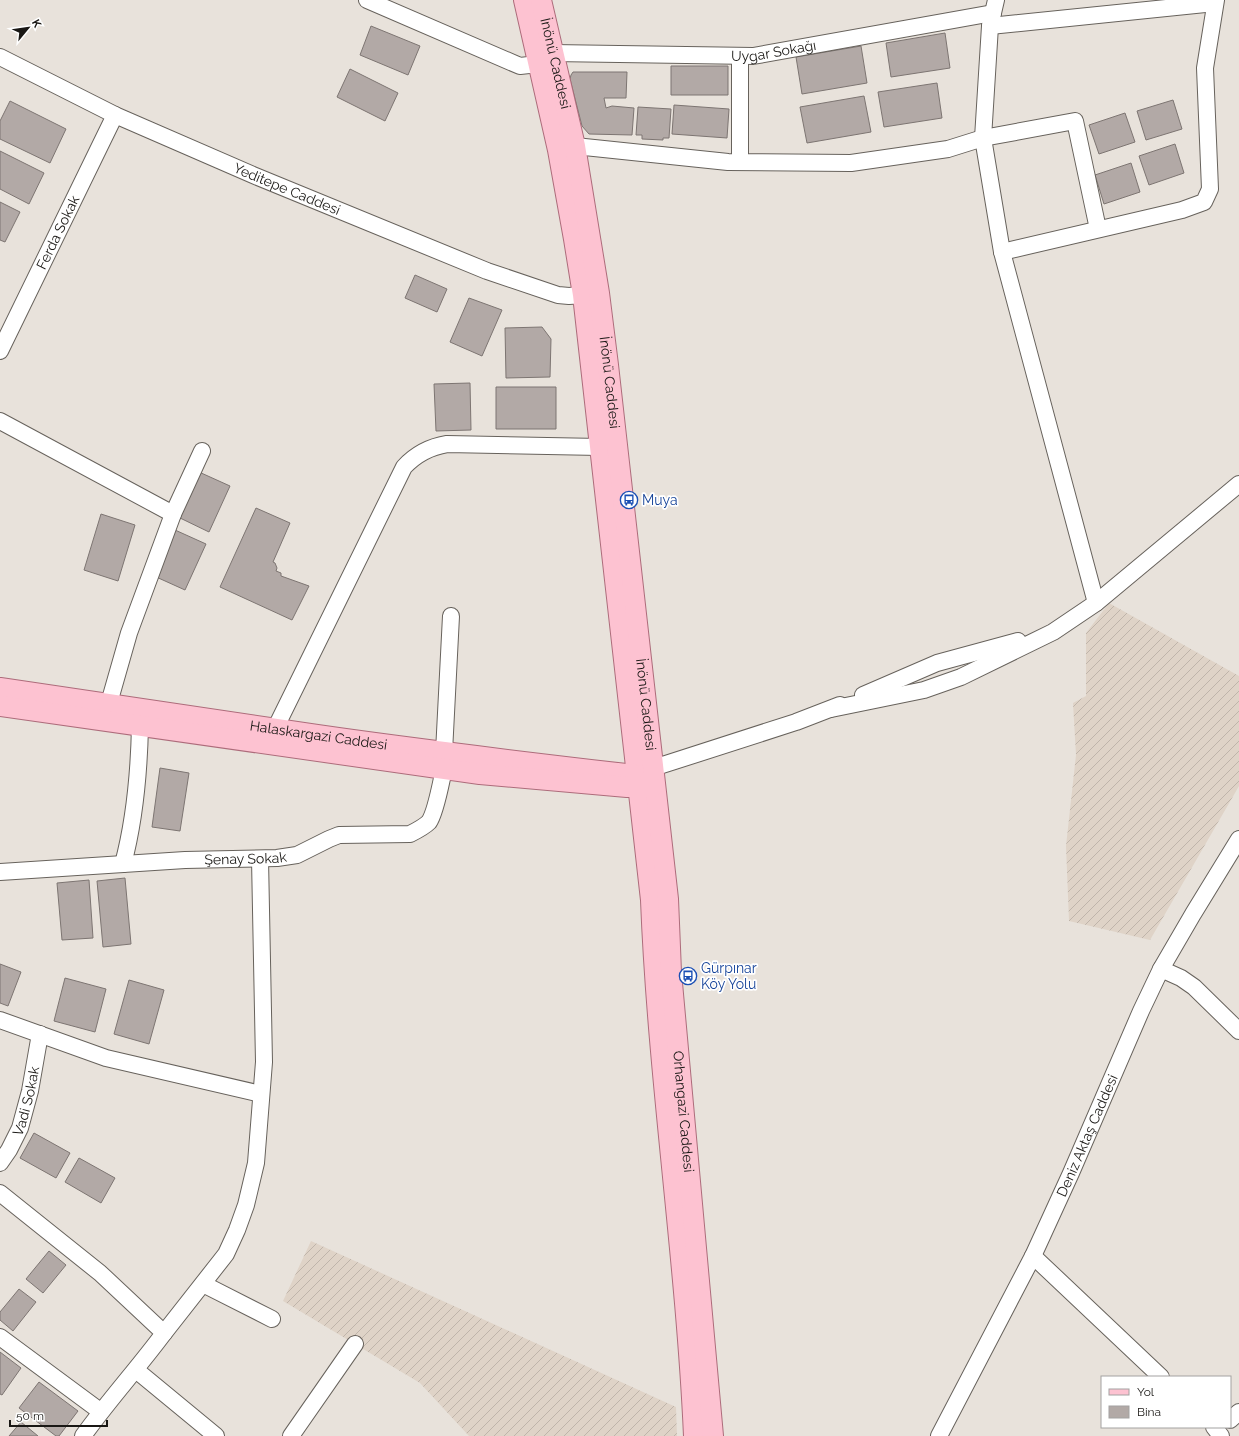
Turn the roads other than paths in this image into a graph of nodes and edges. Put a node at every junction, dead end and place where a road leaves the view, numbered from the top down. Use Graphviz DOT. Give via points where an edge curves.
graph roads {
  1 [pos="367,0"];
  2 [pos="524,0"];
  3 [pos="541,0"];
  4 [pos="1216,2"];
  5 [pos="993,13"];
  6 [pos="740,56"];
  7 [pos="0,58"];
  8 [pos="545,58"];
  9 [pos="116,114"];
  10 [pos="983,138"];
  11 [pos="566,148"];
  12 [pos="740,162"];
  13 [pos="1098,229"];
  14 [pos="582,238"];
  15 [pos="1002,252"];
  16 [pos="583,295"];
  17 [pos="0,351"];
  18 [pos="600,365"];
  19 [pos="0,421"];
  20 [pos="608,447"];
  21 [pos="202,451"];
  22 [pos="1239,484"];
  23 [pos="173,514"];
  24 [pos="1096,603"];
  25 [pos="451,616"];
  26 [pos="0,688"];
  27 [pos="0,706"];
  28 [pos="108,712"];
  29 [pos="140,726"];
  30 [pos="271,736"];
  31 [pos="444,761"];
  32 [pos="646,779"];
  33 [pos="1239,839"];
  34 [pos="260,859"];
  35 [pos="123,864"];
  36 [pos="0,872"];
  37 [pos="1161,969"];
  38 [pos="0,1020"];
  39 [pos="1239,1031"];
  40 [pos="40,1034"];
  41 [pos="261,1094"];
  42 [pos="0,1163"];
  43 [pos="0,1193"];
  44 [pos="1033,1256"];
  45 [pos="203,1284"];
  46 [pos="272,1319"];
  47 [pos="164,1333"];
  48 [pos="0,1337"];
  49 [pos="355,1344"];
  50 [pos="136,1370"];
  51 [pos="1160,1376"];
  52 [pos="100,1411"];
  53 [pos="1239,1412"];
  54 [pos="1231,1419"];
  55 [pos="704,1435"];
  56 [pos="82,1436"];
  57 [pos="216,1436"];
  58 [pos="291,1436"];
  59 [pos="939,1436"];
  1 -- 8 [label="street, Uygar Sokağı" via="520,66"];
  2 -- 8 [label="main road"];
  3 -- 8 [label="main road, İnönü Caddesi"];
  4 -- 5 [label="street, Uygar Sokağı"];
  4 -- 13 [label="street" via="1205,68 1210,189 1204,202 1182,210"];
  5 -- 6 [label="street, Uygar Sokağı" via="760,55"];
  5 -- 10 [label="street"];
  6 -- 8 [label="street, Uygar Sokağı"];
  6 -- 12 [label="street"];
  7 -- 9 [label="street, Yeditepe Caddesi"];
  8 -- 11 [label="main road"];
  9 -- 16 [label="street, Yeditepe Caddesi" via="253,175 487,271 558,295"];
  9 -- 17 [label="street, Ferda Sokak"];
  10 -- 12 [label="street" via="948,149 851,163"];
  10 -- 13 [label="street" via="1075,121"];
  10 -- 15 [label="street"];
  11 -- 12 [label="street"];
  11 -- 14 [label="main road"];
  13 -- 15 [label="street"];
  14 -- 16 [label="main road"];
  14 -- 18 [label="main road, İnönü Caddesi" via="599,293"];
  15 -- 24 [label="street"];
  16 -- 18 [label="main road"];
  18 -- 20 [label="main road, Orhangazi Caddesi"];
  19 -- 23 [label="street"];
  20 -- 30 [label="street" via="447,444 428,449 411,460 404,467"];
  20 -- 32 [label="main road, Orhangazi Caddesi"];
  21 -- 23 [label="street"];
  22 -- 24 [label="street"];
  23 -- 28 [label="street" via="129,633"];
  24 -- 32 [label="street" via="1053,632 937,663 831,709 714,749"];
  25 -- 31 [label="street, Şenay Sokak"];
  26 -- 28 [label="main road, Halaskargazi Caddesi"];
  27 -- 28 [label="main road"];
  28 -- 29 [label="main road"];
  28 -- 30 [label="main road, Halaskargazi Caddesi"];
  29 -- 30 [label="main road"];
  29 -- 35 [label="street" via="139,772 130,837"];
  30 -- 31 [label="main road"];
  31 -- 32 [label="main road" via="480,774"];
  31 -- 34 [label="street, Şenay Sokak" via="434,810 429,822 418,830 410,834 339,836 297,855"];
  32 -- 55 [label="main road, Orhangazi Caddesi" via="660,900 662,971"];
  33 -- 37 [label="street, Deniz Aktaş Caddesi"];
  34 -- 35 [label="street, Şenay Sokak"];
  34 -- 41 [label="street" via="264,1062"];
  35 -- 36 [label="street, Şenay Sokak"];
  37 -- 39 [label="street" via="1182,978 1194,987"];
  37 -- 44 [label="street, Deniz Aktaş Caddesi"];
  38 -- 40 [label="street"];
  40 -- 41 [label="street" via="106,1058"];
  40 -- 42 [label="street, Vadi Sokak" via="30,1091 20,1128"];
  41 -- 45 [label="street" via="256,1163 246,1205 226,1254"];
  43 -- 47 [label="street" via="100,1273"];
  44 -- 51 [label="street"];
  44 -- 59 [label="street, Deniz Aktaş Caddesi"];
  45 -- 46 [label="street"];
  45 -- 47 [label="street"];
  47 -- 50 [label="street"];
  48 -- 52 [label="street"];
  49 -- 58 [label="street"];
  50 -- 52 [label="street"];
  50 -- 57 [label="street"];
  52 -- 56 [label="street"];
  53 -- 54 [label="street"];
}
